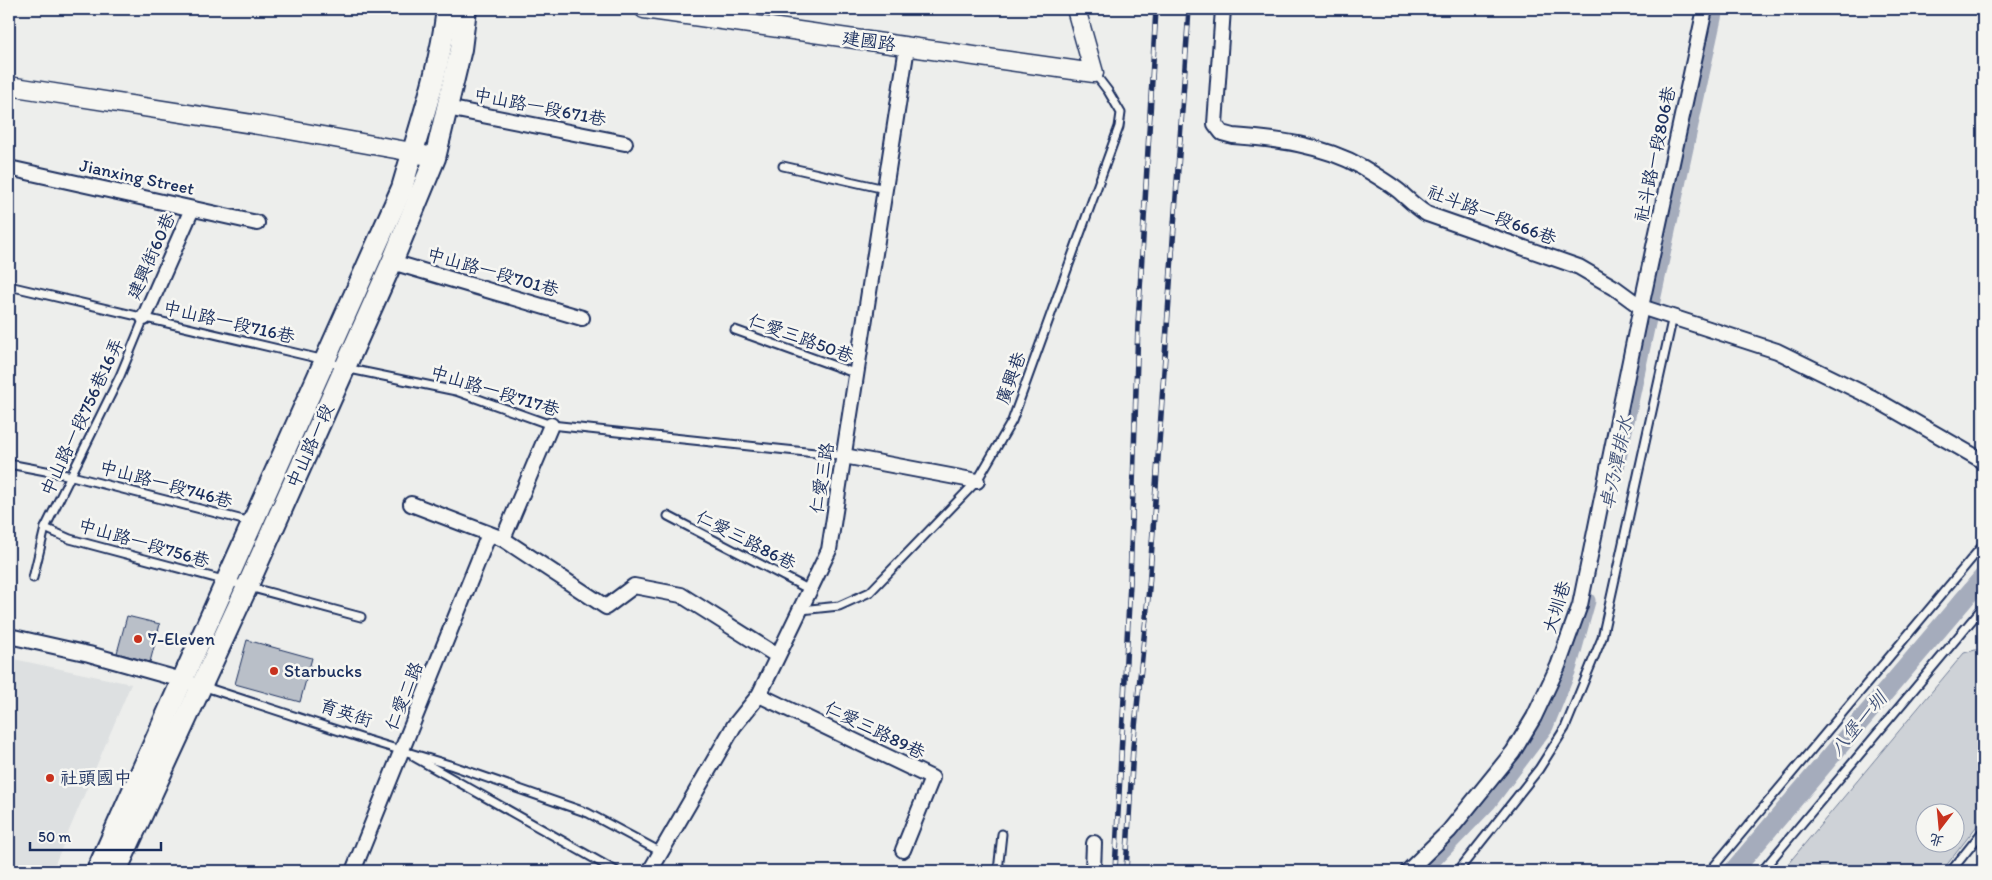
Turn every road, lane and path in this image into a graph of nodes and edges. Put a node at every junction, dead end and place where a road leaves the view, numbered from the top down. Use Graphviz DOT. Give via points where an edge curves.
graph roads {
  1 [pos="447,9"];
  2 [pos="466,9"];
  3 [pos="644,9"];
  4 [pos="1076,9"];
  5 [pos="1223,9"];
  6 [pos="1705,9"];
  7 [pos="680,11"];
  8 [pos="907,47"];
  9 [pos="1094,73"];
  10 [pos="9,86"];
  11 [pos="447,108"];
  12 [pos="625,143"];
  13 [pos="412,152"];
  14 [pos="435,158"];
  15 [pos="783,166"];
  16 [pos="9,168"];
  17 [pos="885,189"];
  18 [pos="192,209"];
  19 [pos="257,223"];
  20 [pos="392,262"];
  21 [pos="9,286"];
  22 [pos="1642,307"];
  23 [pos="1668,314"];
  24 [pos="144,318"];
  25 [pos="582,318"];
  26 [pos="735,330"];
  27 [pos="324,360"];
  28 [pos="345,368"];
  29 [pos="857,374"];
  30 [pos="551,425"];
  31 [pos="844,456"];
  32 [pos="1983,461"];
  33 [pos="9,464"];
  34 [pos="72,476"];
  35 [pos="977,481"];
  36 [pos="411,504"];
  37 [pos="668,516"];
  38 [pos="252,522"];
  39 [pos="45,528"];
  40 [pos="489,534"];
  41 [pos="503,539"];
  42 [pos="1983,545"];
  43 [pos="33,578"];
  44 [pos="236,584"];
  45 [pos="811,590"];
  46 [pos="1983,607"];
  47 [pos="801,610"];
  48 [pos="360,617"];
  49 [pos="9,636"];
  50 [pos="776,656"];
  51 [pos="182,681"];
  52 [pos="202,686"];
  53 [pos="758,695"];
  54 [pos="402,750"];
  55 [pos="1983,831"];
  56 [pos="1002,834"];
  57 [pos="1094,843"];
  58 [pos="903,850"];
  59 [pos="661,852"];
  60 [pos="998,870"];
  61 [pos="97,871"];
  62 [pos="116,871"];
  63 [pos="353,871"];
  64 [pos="616,871"];
  65 [pos="650,871"];
  66 [pos="1012,871"];
  67 [pos="1093,871"];
  68 [pos="1408,871"];
  69 [pos="1458,871"];
  70 [pos="1710,871"];
  71 [pos="1762,871"];
  72 [pos="1951,871"];
  1 -- 13 [label="main road, 中山路一段" via="444,38"];
  2 -- 11 [label="main road, 中山路一段" via="461,49"];
  3 -- 7 [label="street, 建國路"];
  4 -- 9 [label="street"];
  5 -- 22 [label="street, 社斗路一段666巷" via="1215,124 1222,133 1310,146 1347,160 1400,192 1427,214 1579,268"];
  6 -- 22 [label="street, 社斗路一段806巷"];
  7 -- 8 [label="street, 建國路"];
  8 -- 9 [label="street, 建國路"];
  8 -- 17 [label="street, 仁愛三路"];
  9 -- 35 [label="lane, 廣興巷" via="1121,113 1119,127 1012,421"];
  10 -- 13 [label="street"];
  11 -- 12 [label="street, 中山路一段671巷"];
  11 -- 14 [label="main road, 中山路一段"];
  13 -- 14 [label="street"];
  13 -- 27 [label="main road, 中山路一段" via="402,188"];
  14 -- 20 [label="main road, 中山路一段"];
  15 -- 17 [label="lane"];
  16 -- 18 [label="street, Jianxing Street"];
  17 -- 29 [label="street, 仁愛三路"];
  18 -- 19 [label="street, Jianxing Street"];
  18 -- 24 [label="street, 建興街60巷"];
  20 -- 25 [label="street, 中山路一段701巷"];
  20 -- 28 [label="main road, 中山路一段"];
  21 -- 24 [label="lane, 中山路一段716巷"];
  22 -- 23 [label="street, 社斗路一段666巷"];
  22 -- 68 [label="street, 大圳巷" via="1580,605 1558,666 1513,752 1449,832"];
  23 -- 32 [label="street" via="1778,351 1873,398"];
  23 -- 69 [label="lane" via="1602,638 1565,728 1539,769"];
  24 -- 27 [label="lane, 中山路一段716巷"];
  24 -- 34 [label="lane, 中山路一段756巷16弄"];
  26 -- 29 [label="lane, 仁愛三路50巷"];
  27 -- 28 [label="lane, 中山路一段717巷"];
  27 -- 38 [label="main road, 中山路一段"];
  28 -- 30 [label="lane, 中山路一段717巷" via="456,391"];
  28 -- 44 [label="main road, 中山路一段"];
  29 -- 31 [label="street, 仁愛三路"];
  30 -- 31 [label="lane, 中山路一段717巷"];
  30 -- 41 [label="street"];
  31 -- 35 [label="street"];
  31 -- 45 [label="street, 仁愛三路" via="830,550"];
  33 -- 34 [label="lane"];
  34 -- 38 [label="lane, 中山路一段746巷"];
  34 -- 39 [label="lane, 中山路一段756巷16弄"];
  35 -- 47 [label="lane, 廣興巷" via="870,592 839,606"];
  36 -- 40 [label="street"];
  37 -- 45 [label="lane, 仁愛三路86巷"];
  38 -- 44 [label="main road, 中山路一段"];
  39 -- 43 [label="lane, 中山路一段756巷16弄"];
  39 -- 44 [label="lane, 中山路一段756巷" via="70,539"];
  40 -- 41 [label="street"];
  40 -- 54 [label="street, 仁愛二路"];
  41 -- 50 [label="street" via="606,607 634,586 681,595"];
  42 -- 70 [label="lane"];
  44 -- 48 [label="lane, 中山路一段756巷"];
  44 -- 51 [label="main road, 中山路一段"];
  44 -- 52 [label="main road, 中山路一段"];
  45 -- 47 [label="street, 仁愛三路"];
  46 -- 71 [label="lane"];
  47 -- 50 [label="street, 仁愛三路"];
  49 -- 51 [label="street, 育英街" via="89,654"];
  50 -- 53 [label="street, 仁愛三路"];
  51 -- 52 [label="street, 育英街"];
  51 -- 61 [label="main road, 中山路一段"];
  52 -- 54 [label="lane, 育英街"];
  52 -- 62 [label="main road, 中山路一段"];
  53 -- 58 [label="street, 仁愛三路89巷" via="932,778"];
  53 -- 59 [label="street, 仁愛三路" via="734,726"];
  54 -- 59 [label="lane, 育英街" via="588,813"];
  54 -- 63 [label="street, 仁愛二路"];
  54 -- 64 [label="lane"];
  55 -- 72 [label="lane"];
  56 -- 60 [label="lane"];
  57 -- 67 [label="street"];
  59 -- 65 [label="street, 仁愛三路"];
  60 -- 66 [label="lane"];
}
